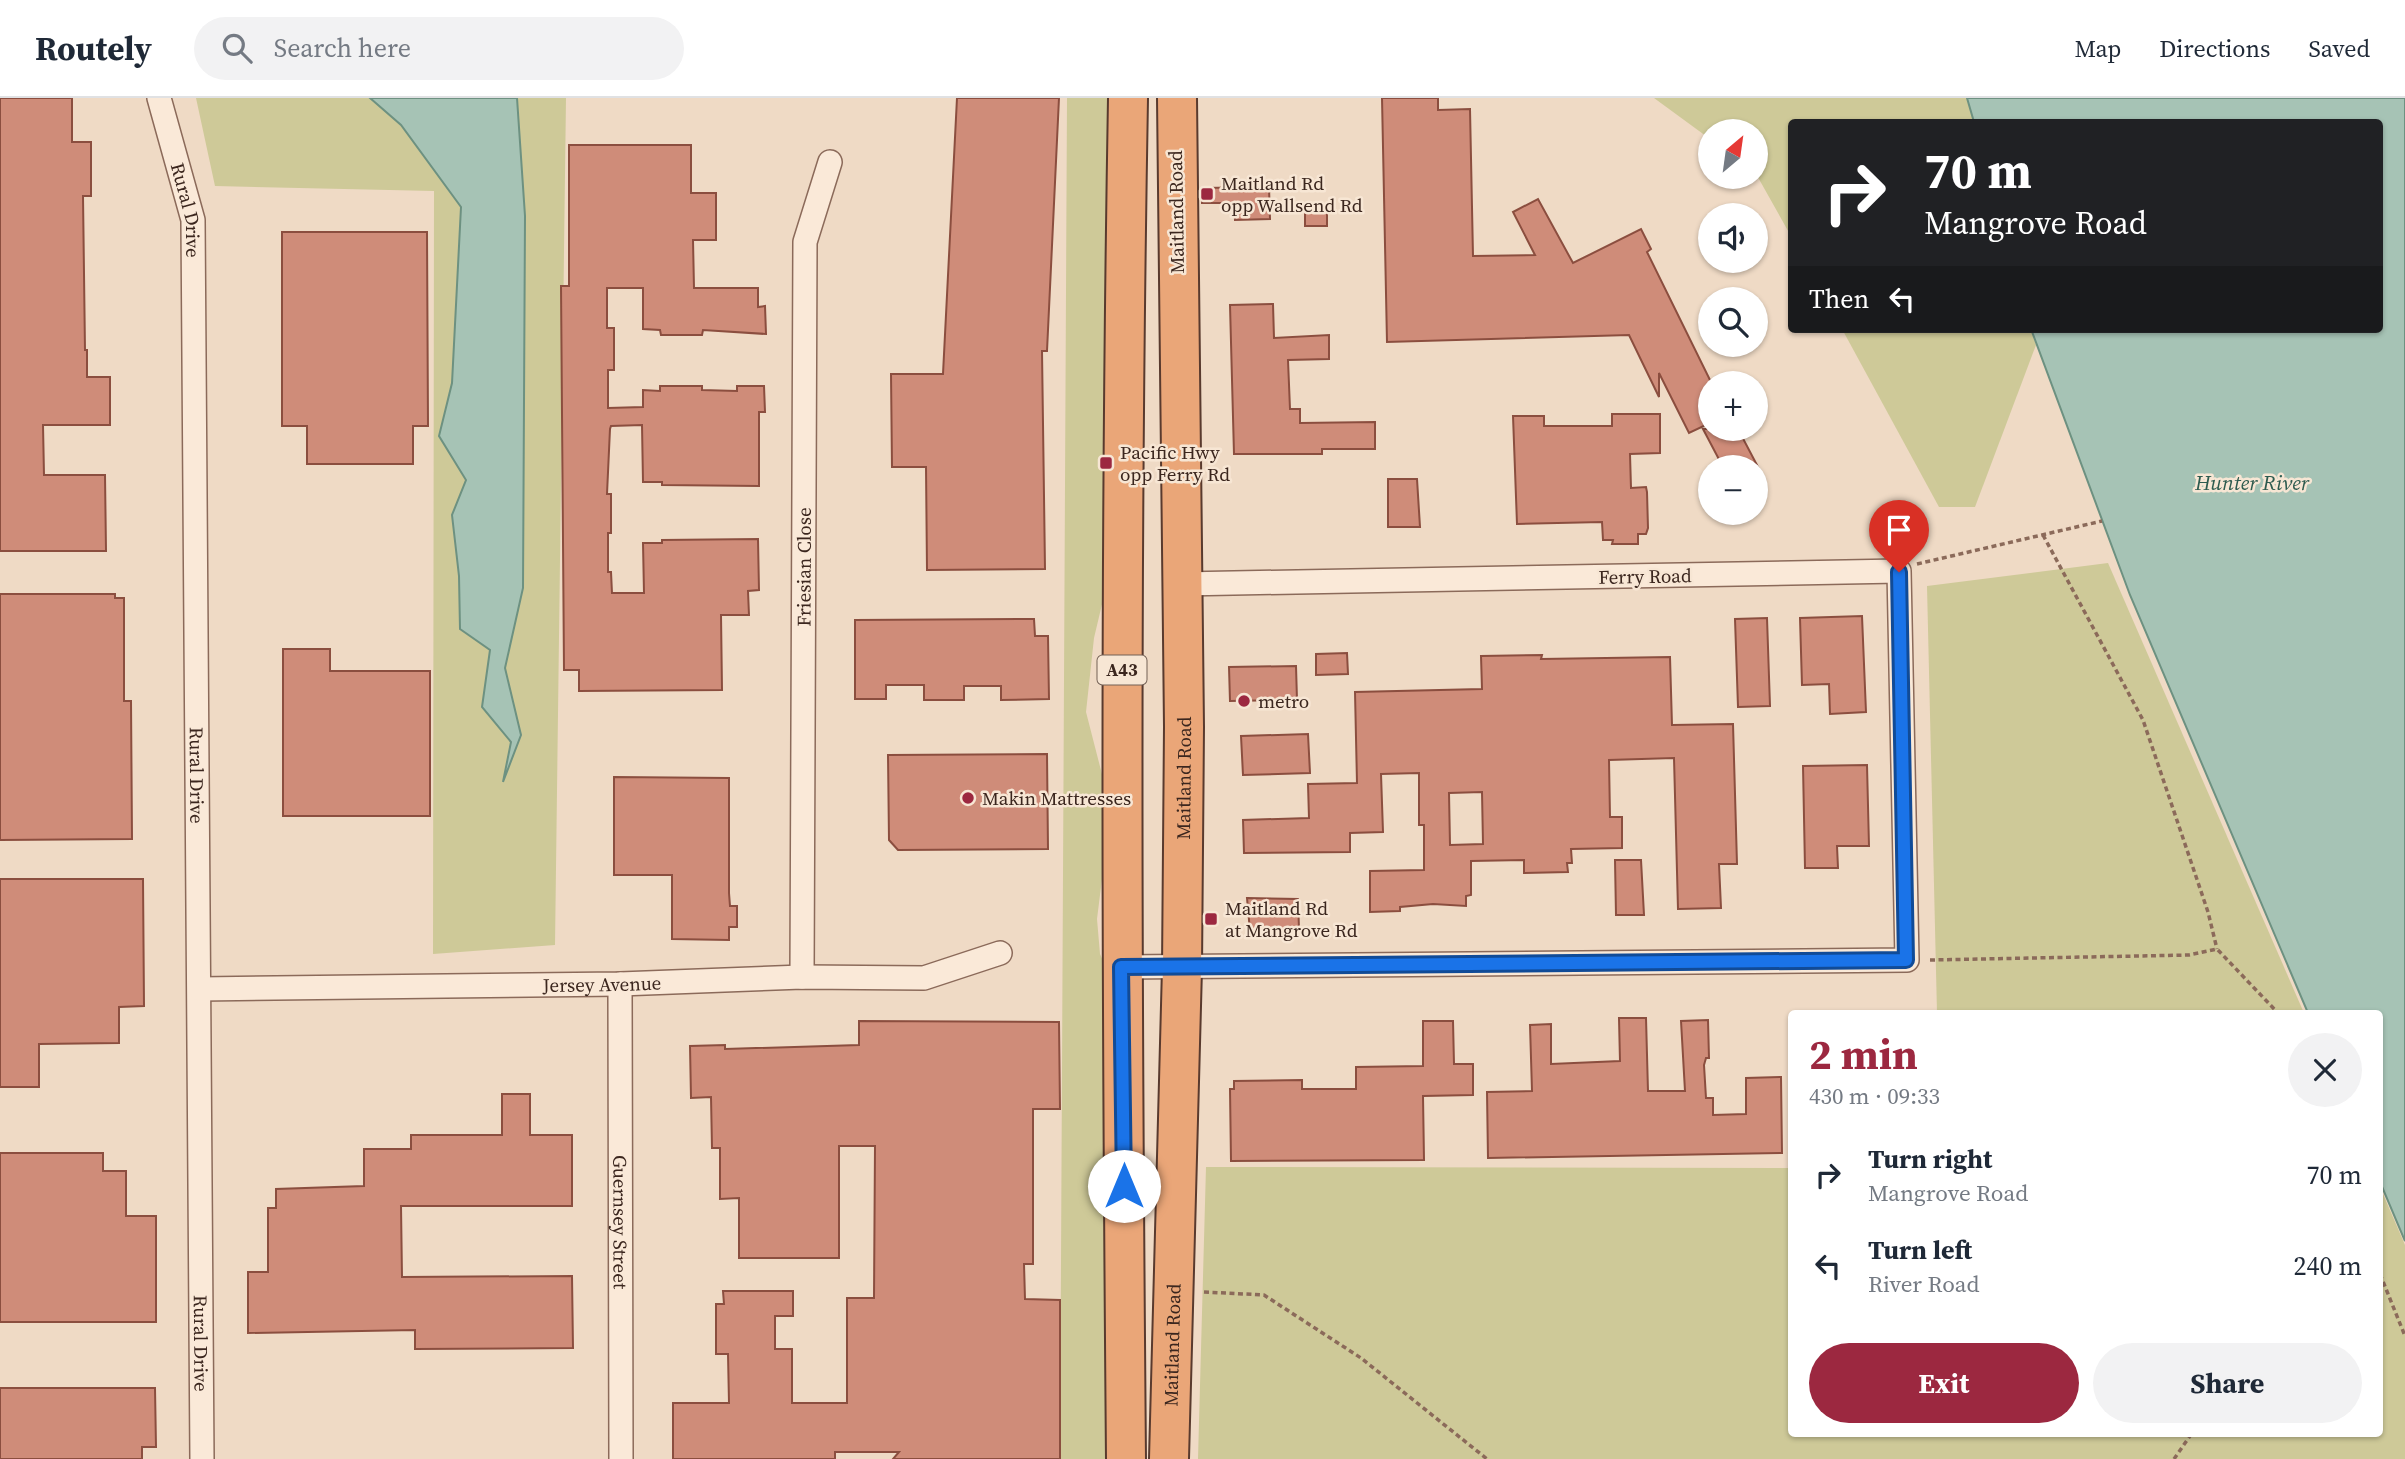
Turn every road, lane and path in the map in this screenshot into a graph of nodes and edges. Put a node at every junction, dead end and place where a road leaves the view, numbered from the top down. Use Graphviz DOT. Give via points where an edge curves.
graph roads {
  1 [pos="159,98"];
  2 [pos="1128,98"];
  3 [pos="1177,98"];
  4 [pos="831,162"];
  5 [pos="2102,520"];
  6 [pos="2043,535"];
  7 [pos="1899,572"];
  8 [pos="1182,584"];
  9 [pos="2217,949"];
  10 [pos="1000,953"];
  11 [pos="1906,960"];
  12 [pos="1121,967"];
  13 [pos="1182,968"];
  14 [pos="802,977"];
  15 [pos="620,984"];
  16 [pos="200,989"];
  17 [pos="2275,1010"];
  18 [pos="2383,1281"];
  19 [pos="1174,1290"];
  20 [pos="2405,1336"];
  21 [pos="2189,1437"];
  22 [pos="202,1459"];
  23 [pos="621,1459"];
  24 [pos="1126,1459"];
  25 [pos="1169,1459"];
  26 [pos="1487,1459"];
  27 [pos="2174,1459"];
  1 -- 16 [label="street, Rural Drive" via="193,220"];
  2 -- 12 [label="highway, A43"];
  3 -- 8 [label="highway, Maitland Road"];
  4 -- 14 [label="street, Friesian Close" via="805,242"];
  5 -- 6 [label="path"];
  6 -- 7 [label="path" via="1921,562"];
  6 -- 9 [label="path" via="2143,720"];
  7 -- 8 [label="street, Ferry Road"];
  7 -- 11 [label="street"];
  8 -- 13 [label="highway, Maitland Road"];
  9 -- 11 [label="path" via="2189,955"];
  9 -- 17 [label="path"];
  10 -- 14 [label="street, Jersey Avenue" via="924,978"];
  11 -- 13 [label="street"];
  12 -- 13 [label="street"];
  12 -- 24 [label="highway, A43"];
  13 -- 19 [label="highway, Maitland Road"];
  14 -- 15 [label="street, Jersey Avenue"];
  15 -- 16 [label="street, Jersey Avenue"];
  15 -- 23 [label="street, Guernsey Street"];
  16 -- 22 [label="street, Rural Drive"];
  18 -- 20 [label="path"];
  19 -- 25 [label="highway, Maitland Road"];
  19 -- 26 [label="path" via="1264,1295 1361,1358"];
  21 -- 27 [label="path"];
}
